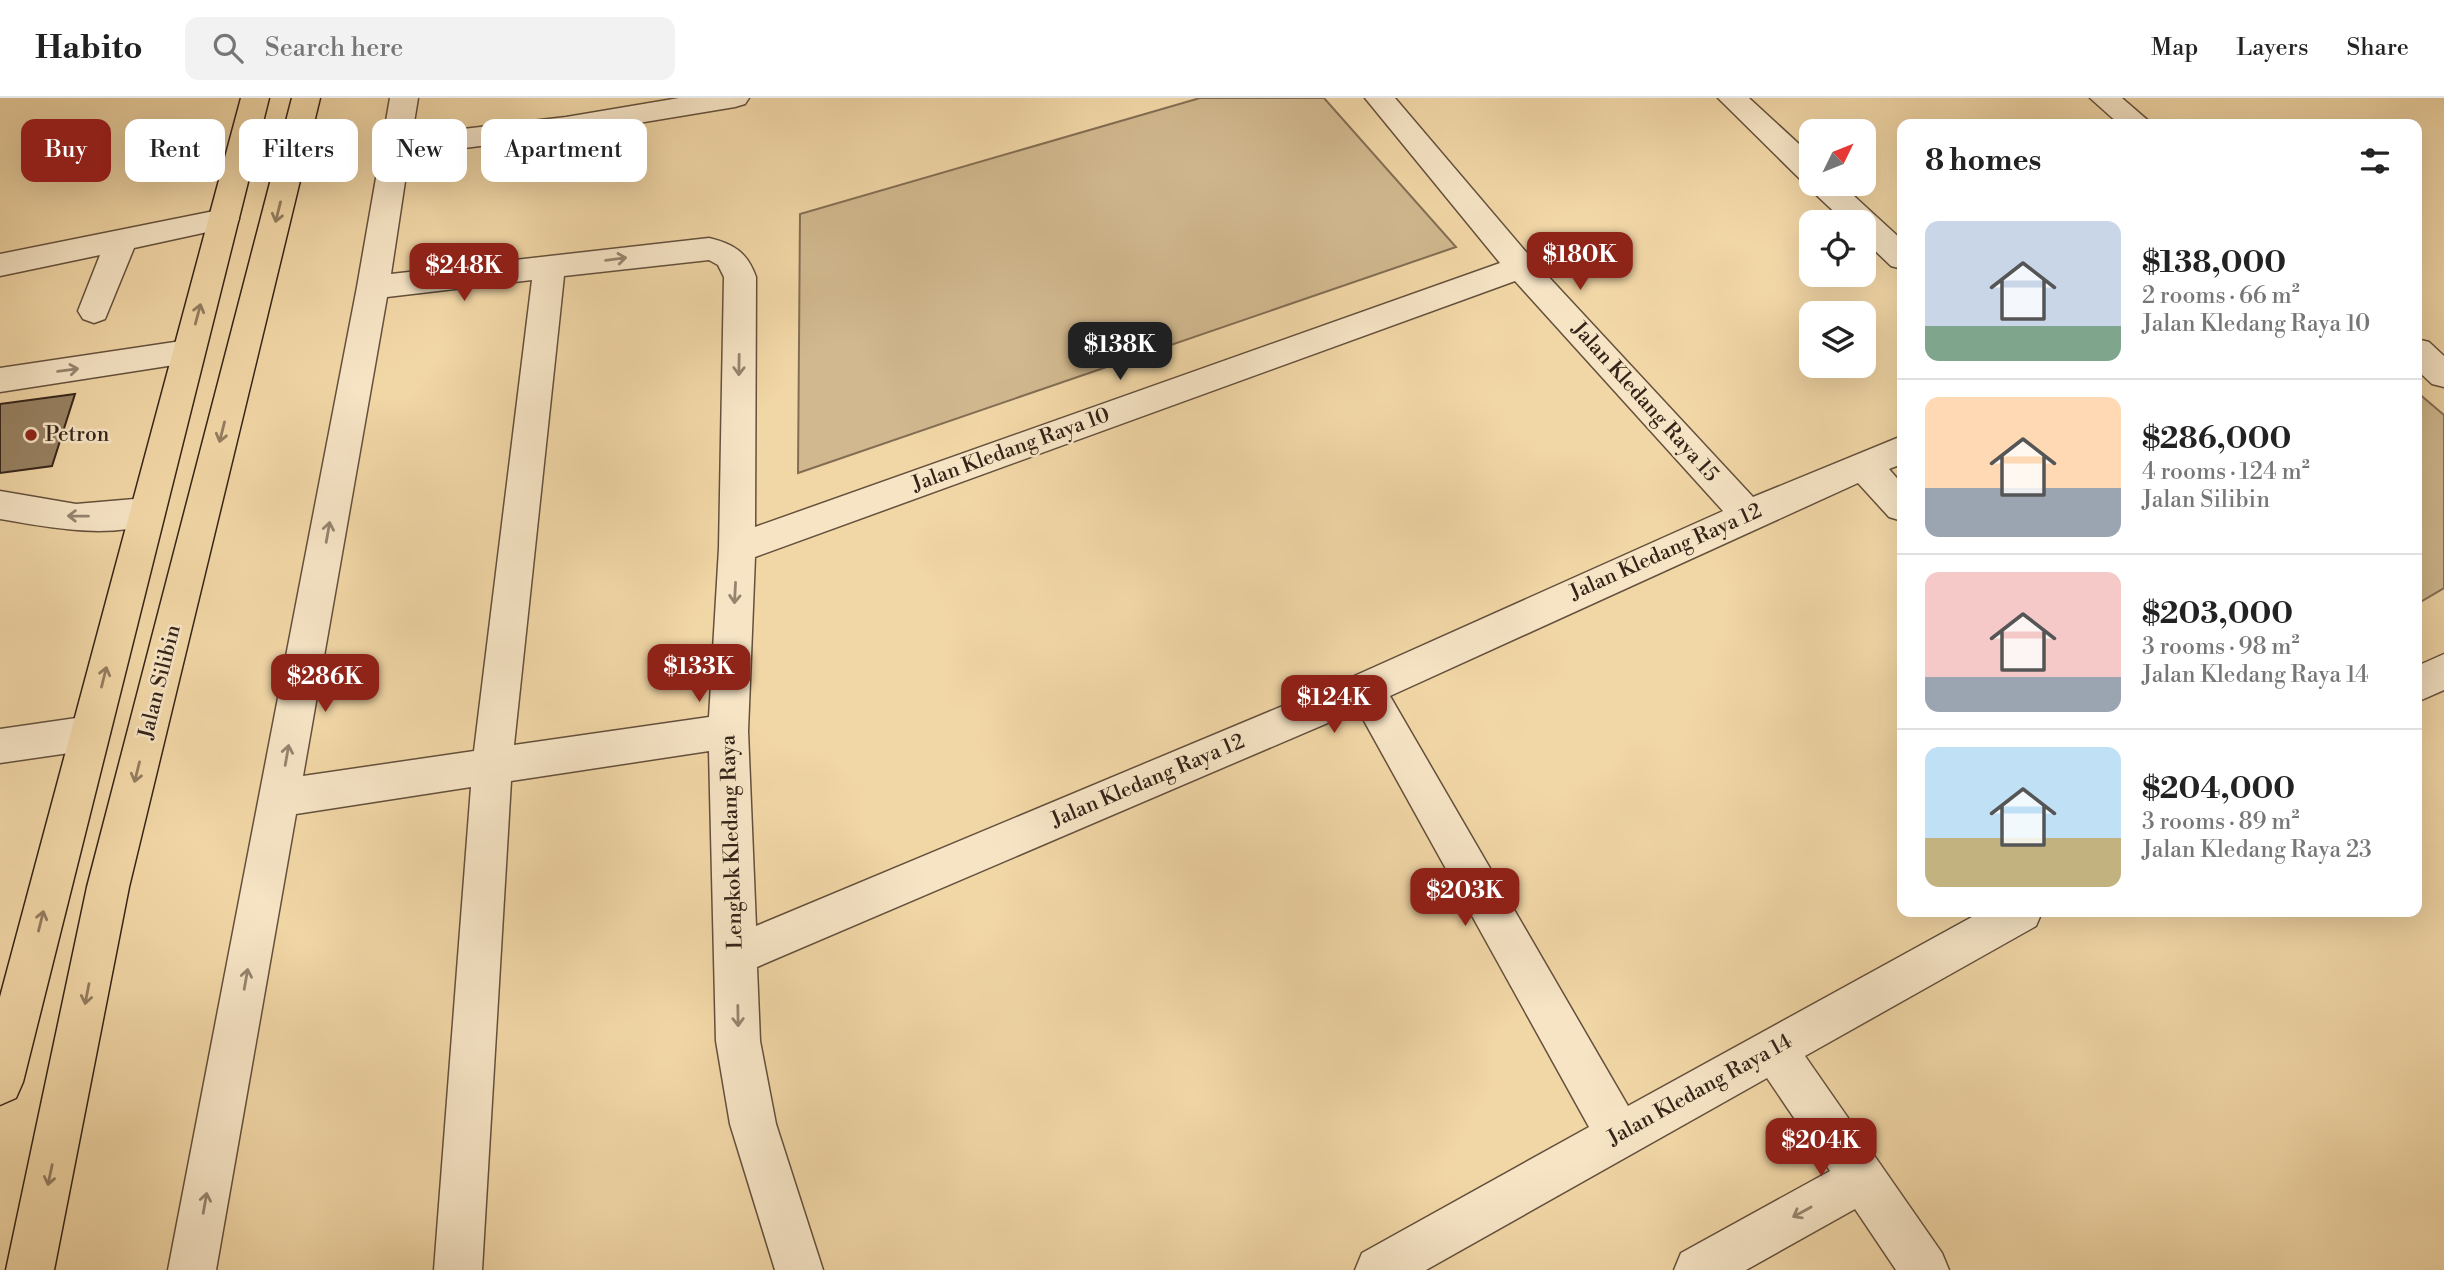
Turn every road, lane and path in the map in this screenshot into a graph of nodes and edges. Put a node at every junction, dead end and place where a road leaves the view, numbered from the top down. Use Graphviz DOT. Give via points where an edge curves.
graph roads {
  1 [pos="226,98"];
  2 [pos="256,98"];
  3 [pos="306,98"];
  4 [pos="404,98"];
  5 [pos="735,98"];
  6 [pos="1379,98"];
  7 [pos="1732,98"];
  8 [pos="2104,98"];
  9 [pos="566,112"];
  10 [pos="240,119"];
  11 [pos="251,119"];
  12 [pos="401,119"];
  13 [pos="2131,119"];
  14 [pos="467,133"];
  15 [pos="1799,161"];
  16 [pos="239,164"];
  17 [pos="391,182"];
  18 [pos="1837,196"];
  19 [pos="224,219"];
  20 [pos="122,239"];
  21 [pos="1897,253"];
  22 [pos="0,265"];
  23 [pos="549,267"];
  24 [pos="1521,267"];
  25 [pos="373,288"];
  26 [pos="94,311"];
  27 [pos="188,352"];
  28 [pos="0,380"];
  29 [pos="1897,451"];
  30 [pos="1864,466"];
  31 [pos="1897,502"];
  32 [pos="0,505"];
  33 [pos="146,512"];
  34 [pos="1748,515"];
  35 [pos="737,548"];
  36 [pos="2444,670"];
  37 [pos="2422,683"];
  38 [pos="1366,689"];
  39 [pos="728,731"];
  40 [pos="89,733"];
  41 [pos="0,746"];
  42 [pos="492,767"];
  43 [pos="279,798"];
  44 [pos="2012,917"];
  45 [pos="737,955"];
  46 [pos="1773,1048"];
  47 [pos="0,1082"];
  48 [pos="1619,1135"];
  49 [pos="1862,1179"];
  50 [pos="30,1270"];
  51 [pos="192,1270"];
  52 [pos="458,1270"];
  53 [pos="799,1270"];
  54 [pos="1379,1270"];
  55 [pos="1698,1270"];
  56 [pos="1924,1270"];
  1 -- 10 [label="main road"];
  2 -- 11 [label="main road"];
  3 -- 50 [label="main road, Jalan Silibin, one-way" via="108,887"];
  4 -- 12 [label="street"];
  5 -- 9 [label="street"];
  6 -- 24 [label="street, Jalan Kledang Raya 15"];
  7 -- 15 [label="street"];
  8 -- 13 [label="street"];
  9 -- 14 [label="street"];
  16 -- 19 [label="main road"];
  17 -- 25 [label="street"];
  18 -- 21 [label="street"];
  19 -- 20 [label="street"];
  27 -- 19 [label="main road, one-way"];
  20 -- 22 [label="street"];
  20 -- 26 [label="street"];
  23 -- 25 [label="street"];
  23 -- 35 [label="street, Lengkok Kledang Raya, one-way" via="709,249 724,252 735,261 740,277"];
  23 -- 42 [label="street"];
  24 -- 34 [label="street, Jalan Kledang Raya 15"];
  24 -- 35 [label="street, Jalan Kledang Raya 10"];
  43 -- 25 [label="street, one-way"];
  28 -- 27 [label="street, one-way"];
  27 -- 33 [label="main road"];
  29 -- 30 [label="street, Jalan Kledang Raya 12"];
  30 -- 31 [label="street"];
  30 -- 34 [label="street, Jalan Kledang Raya 12"];
  33 -- 32 [label="street, one-way" via="76,518"];
  40 -- 33 [label="main road, one-way"];
  34 -- 38 [label="street, Jalan Kledang Raya 12"];
  35 -- 39 [label="street, Lengkok Kledang Raya, one-way"];
  36 -- 37 [label="street"];
  38 -- 45 [label="street, Jalan Kledang Raya 12"];
  38 -- 48 [label="street"];
  39 -- 42 [label="street"];
  39 -- 45 [label="street, Lengkok Kledang Raya"];
  40 -- 41 [label="street"];
  47 -- 40 [label="main road, one-way"];
  42 -- 43 [label="street"];
  42 -- 52 [label="street"];
  51 -- 43 [label="street, one-way"];
  44 -- 46 [label="street, Jalan Kledang Raya 14"];
  45 -- 53 [label="street, Lengkok Kledang Raya, one-way" via="738,1041 753,1124"];
  46 -- 48 [label="street, Jalan Kledang Raya 14"];
  46 -- 49 [label="street"];
  48 -- 54 [label="street, Jalan Kledang Raya 14"];
  49 -- 55 [label="street, one-way"];
  49 -- 56 [label="street"];
}
